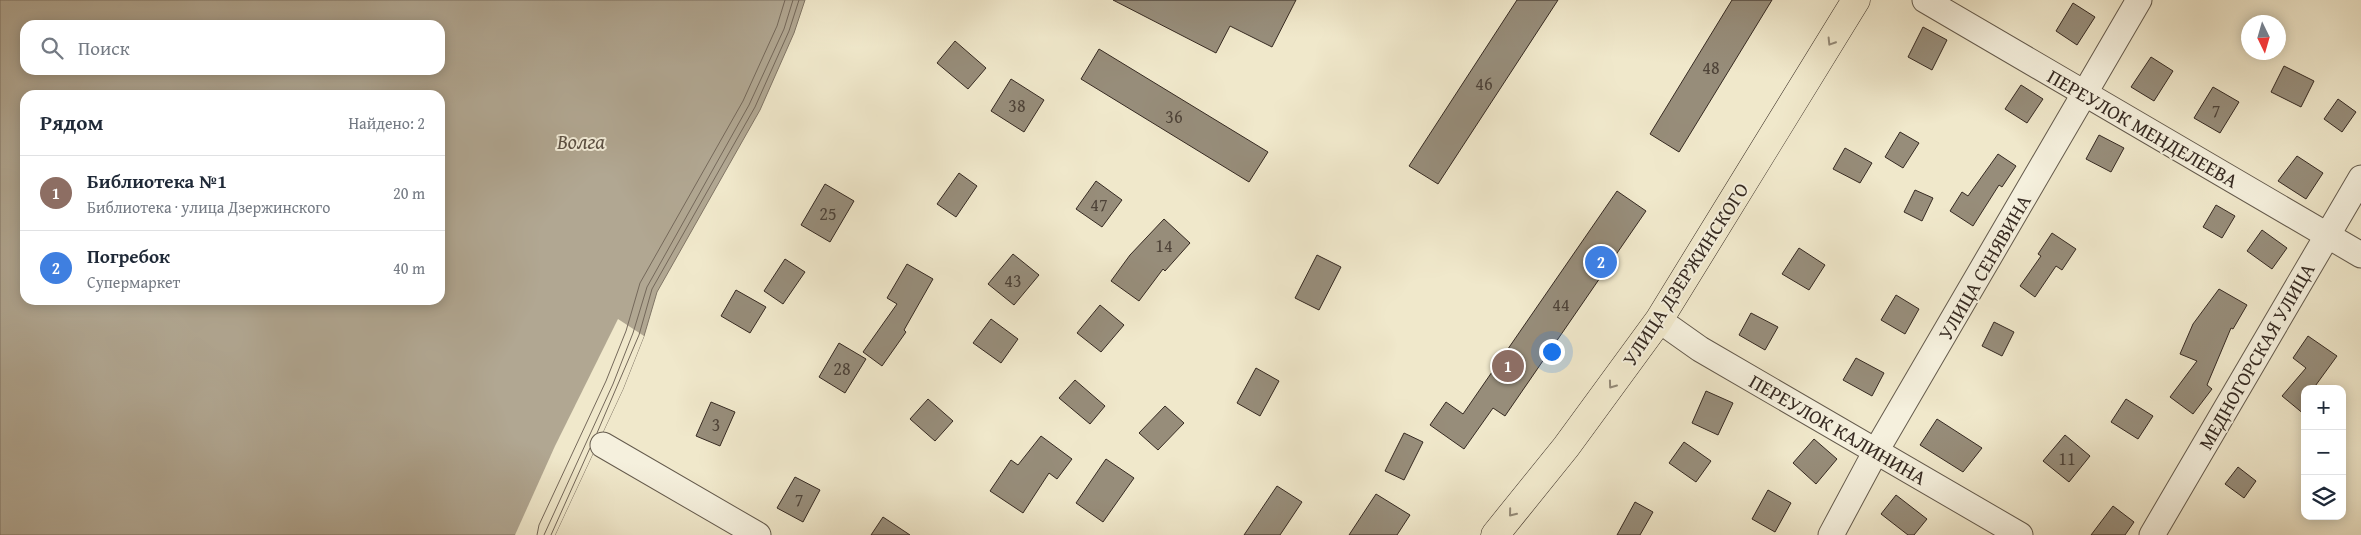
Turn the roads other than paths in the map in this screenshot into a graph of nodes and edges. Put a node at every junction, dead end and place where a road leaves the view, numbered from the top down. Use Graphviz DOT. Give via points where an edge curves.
graph roads {
  1 [pos="1856,0"];
  2 [pos="1925,0"];
  3 [pos="2140,0"];
  4 [pos="2085,94"];
  5 [pos="2361,178"];
  6 [pos="2327,236"];
  7 [pos="2361,255"];
  8 [pos="1659,320"];
  9 [pos="603,445"];
  10 [pos="1876,451"];
  11 [pos="758,535"];
  12 [pos="1495,535"];
  13 [pos="1831,535"];
  14 [pos="2020,535"];
  15 [pos="2152,535"];
  1 -- 8 [label="main road, УЛИЦА ДЗЕРЖИНСКОГО, one-way"];
  2 -- 4 [label="street, ПЕРЕУЛОК МЕНДЕЛЕЕВА"];
  3 -- 4 [label="street, УЛИЦА СЕНЯВИНА"];
  4 -- 6 [label="street, ПЕРЕУЛОК МЕНДЕЛЕЕВА"];
  4 -- 10 [label="street, УЛИЦА СЕНЯВИНА"];
  5 -- 6 [label="street, МЕДНОГОРСКАЯ УЛИЦА"];
  6 -- 7 [label="street, ПЕРЕУЛОК МЕНДЕЛЕЕВА"];
  6 -- 15 [label="street, МЕДНОГОРСКАЯ УЛИЦА"];
  8 -- 10 [label="street, ПЕРЕУЛОК КАЛИНИНА" via="1700,348"];
  8 -- 12 [label="main road, УЛИЦА ДЗЕРЖИНСКОГО, one-way" via="1566,447"];
  9 -- 11 [label="street"];
  10 -- 13 [label="street, УЛИЦА СЕНЯВИНА"];
  10 -- 14 [label="street, ПЕРЕУЛОК КАЛИНИНА"];
}
